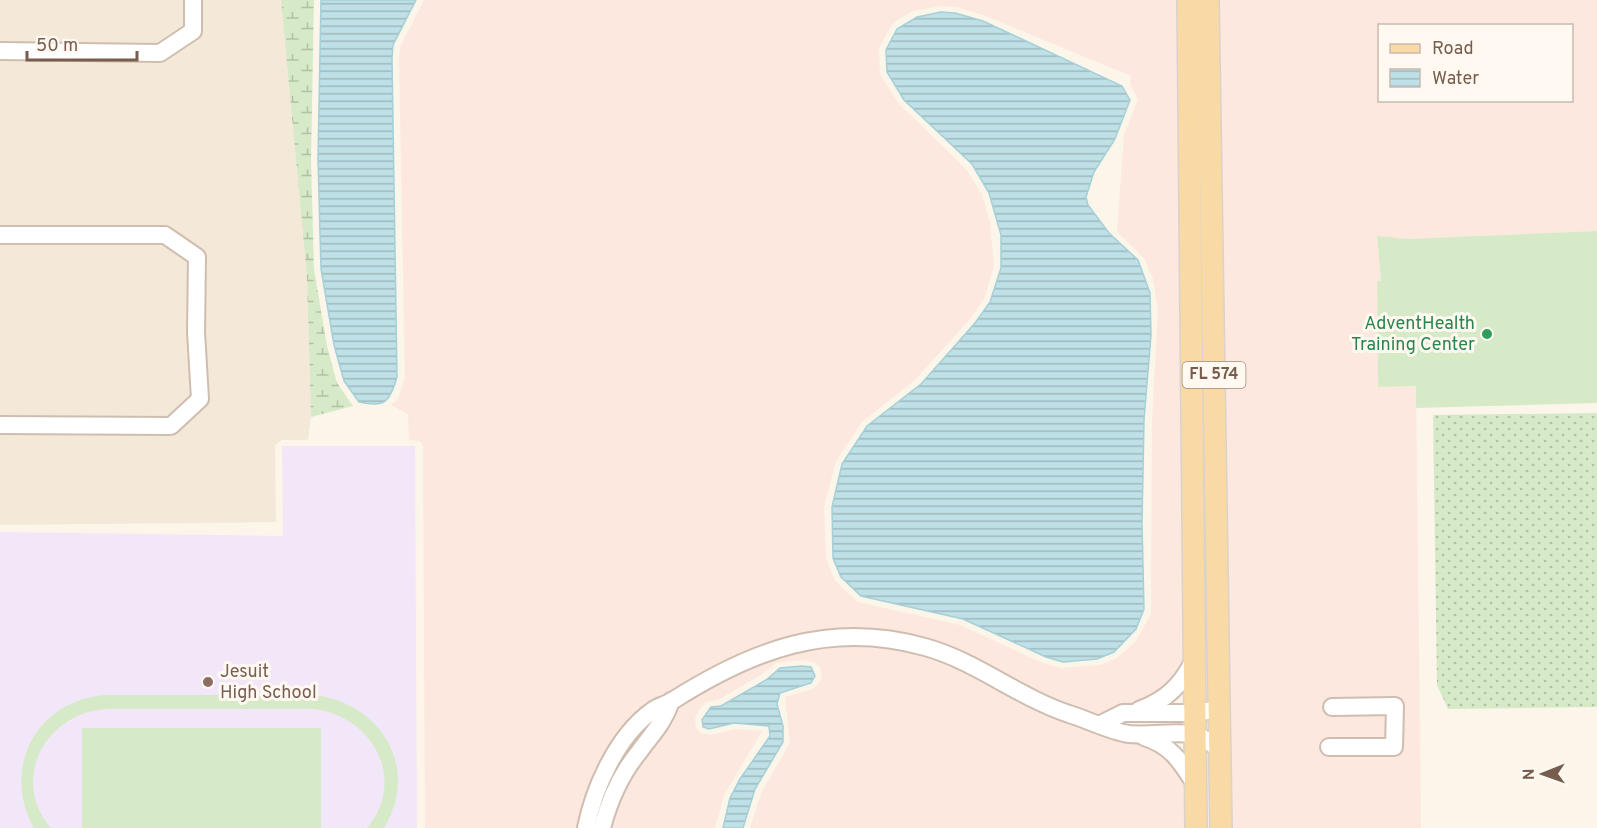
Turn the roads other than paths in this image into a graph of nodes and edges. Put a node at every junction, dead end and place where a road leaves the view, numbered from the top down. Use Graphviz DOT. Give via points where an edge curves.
graph roads {
  1 [pos="193,0"];
  2 [pos="1188,0"];
  3 [pos="1208,0"];
  4 [pos="0,51"];
  5 [pos="0,235"];
  6 [pos="0,425"];
  7 [pos="1194,660"];
  8 [pos="671,701"];
  9 [pos="1332,707"];
  10 [pos="1220,709"];
  11 [pos="1130,713"];
  12 [pos="1194,723"];
  13 [pos="1101,724"];
  14 [pos="1132,734"];
  15 [pos="1329,747"];
  16 [pos="1220,749"];
  17 [pos="1195,784"];
  18 [pos="586,828"];
  19 [pos="602,828"];
  20 [pos="1196,828"];
  21 [pos="1221,828"];
  1 -- 4 [label="street" via="193,31 159,53"];
  2 -- 7 [label="main road, FL 574"];
  3 -- 10 [label="main road, FL 574"];
  5 -- 6 [label="street" via="165,235 197,257 200,399 171,426"];
  7 -- 11 [label="street" via="1171,693"];
  7 -- 12 [label="main road, FL 574"];
  8 -- 13 [label="street" via="722,670 775,649 829,637 864,637 945,653 1047,706"];
  8 -- 18 [label="street" via="652,711 617,752 595,797"];
  8 -- 19 [label="street" via="665,721 628,766 610,801"];
  9 -- 15 [label="street" via="1395,706 1394,747"];
  10 -- 12 [label="street"];
  10 -- 16 [label="main road, FL 574"];
  11 -- 12 [label="street"];
  11 -- 13 [label="street"];
  12 -- 14 [label="street"];
  12 -- 16 [label="street"];
  12 -- 17 [label="main road, FL 574"];
  13 -- 14 [label="street"];
  14 -- 17 [label="street" via="1157,741 1173,752"];
  16 -- 21 [label="main road, FL 574"];
  17 -- 20 [label="main road, FL 574"];
}
